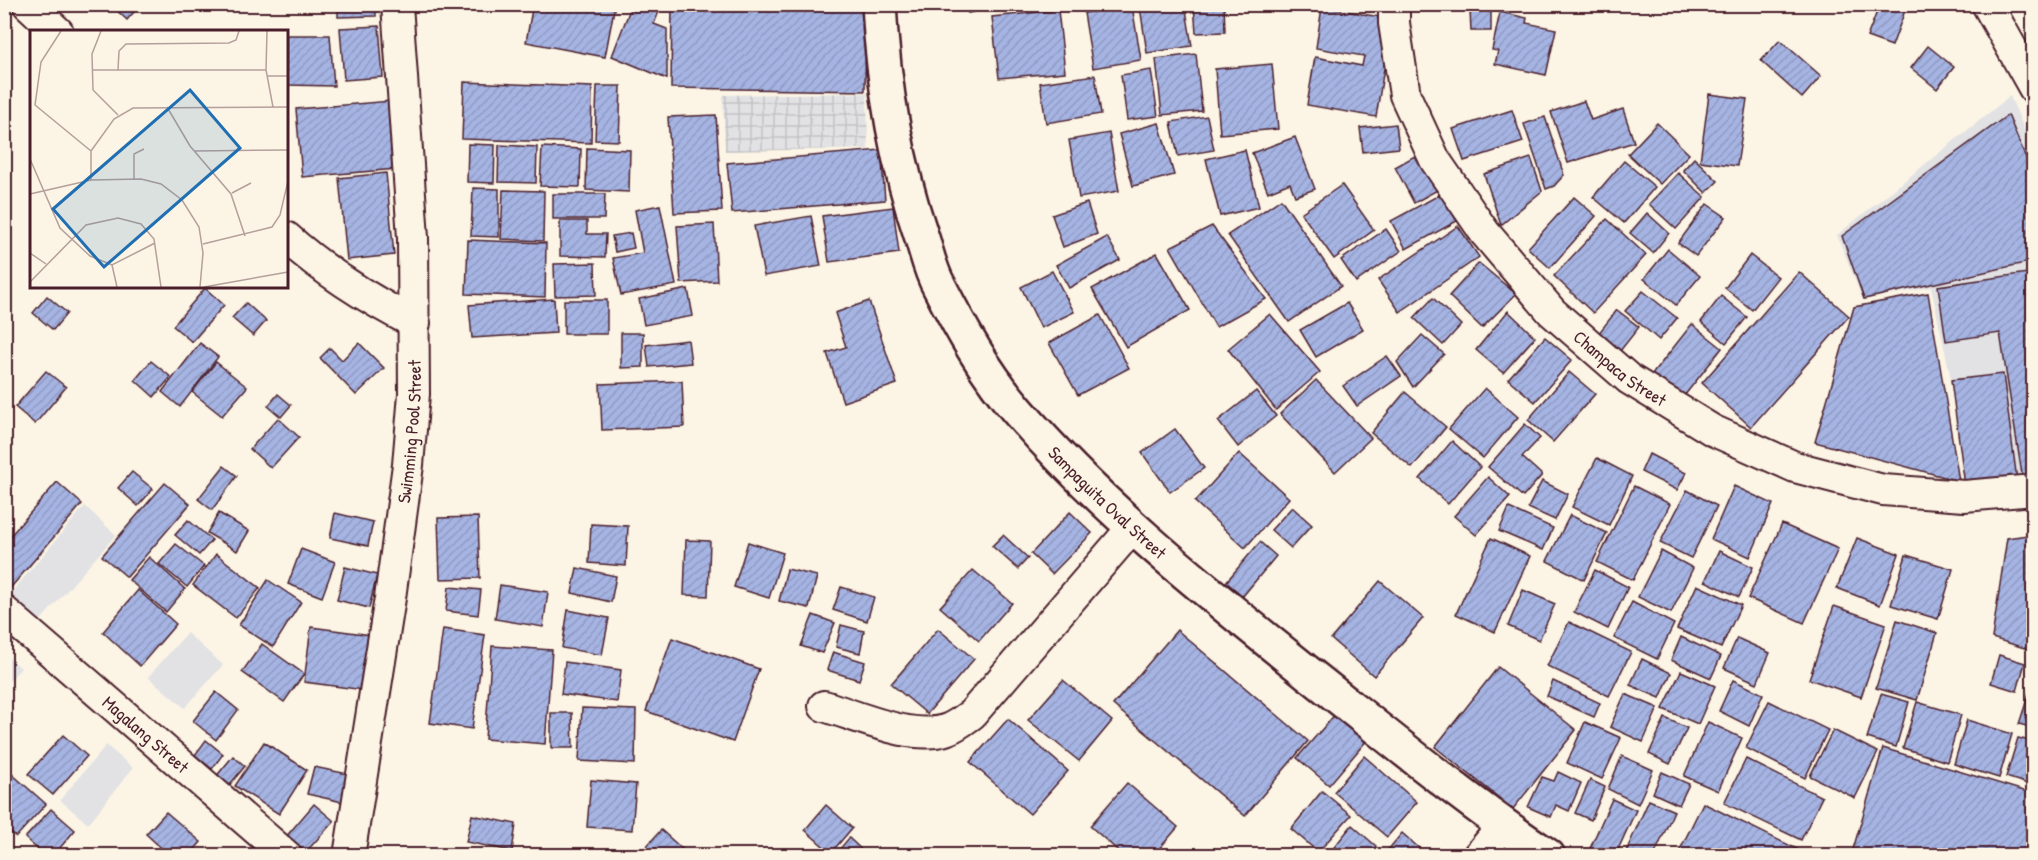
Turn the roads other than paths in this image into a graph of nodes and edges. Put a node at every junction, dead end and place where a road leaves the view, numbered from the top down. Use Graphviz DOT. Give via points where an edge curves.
graph roads {
  1 [pos="28,4"];
  2 [pos="397,4"];
  3 [pos="879,4"];
  4 [pos="1394,4"];
  5 [pos="1987,4"];
  6 [pos="56,30"];
  7 [pos="2034,88"];
  8 [pos="288,239"];
  9 [pos="415,323"];
  10 [pos="2034,490"];
  11 [pos="1133,527"];
  12 [pos="4,611"];
  13 [pos="824,706"];
  14 [pos="1503,826"];
  15 [pos="287,855"];
  16 [pos="349,855"];
  17 [pos="1478,855"];
  18 [pos="1548,855"];
  1 -- 6 [label="street"];
  2 -- 9 [label="street, Swimming Pool Street"];
  3 -- 11 [label="street, Sampaguita Oval Street" via="882,64 893,130 908,198 937,284 974,350 1016,410"];
  4 -- 10 [label="street, Champaca Street" via="1405,95 1435,160 1485,233 1552,312 1629,379 1712,430 1795,467 1882,490 1964,496"];
  5 -- 7 [label="street"];
  8 -- 9 [label="street" via="343,282"];
  9 -- 16 [label="street, Swimming Pool Street" via="408,465"];
  11 -- 13 [label="street" via="972,714 949,729 926,733 898,729"];
  11 -- 14 [label="street, Sampaguita Oval Street" via="1222,603"];
  12 -- 15 [label="street, Magalang Street"];
  14 -- 17 [label="street"];
  14 -- 18 [label="street, Sampaguita Oval Street"];
}
